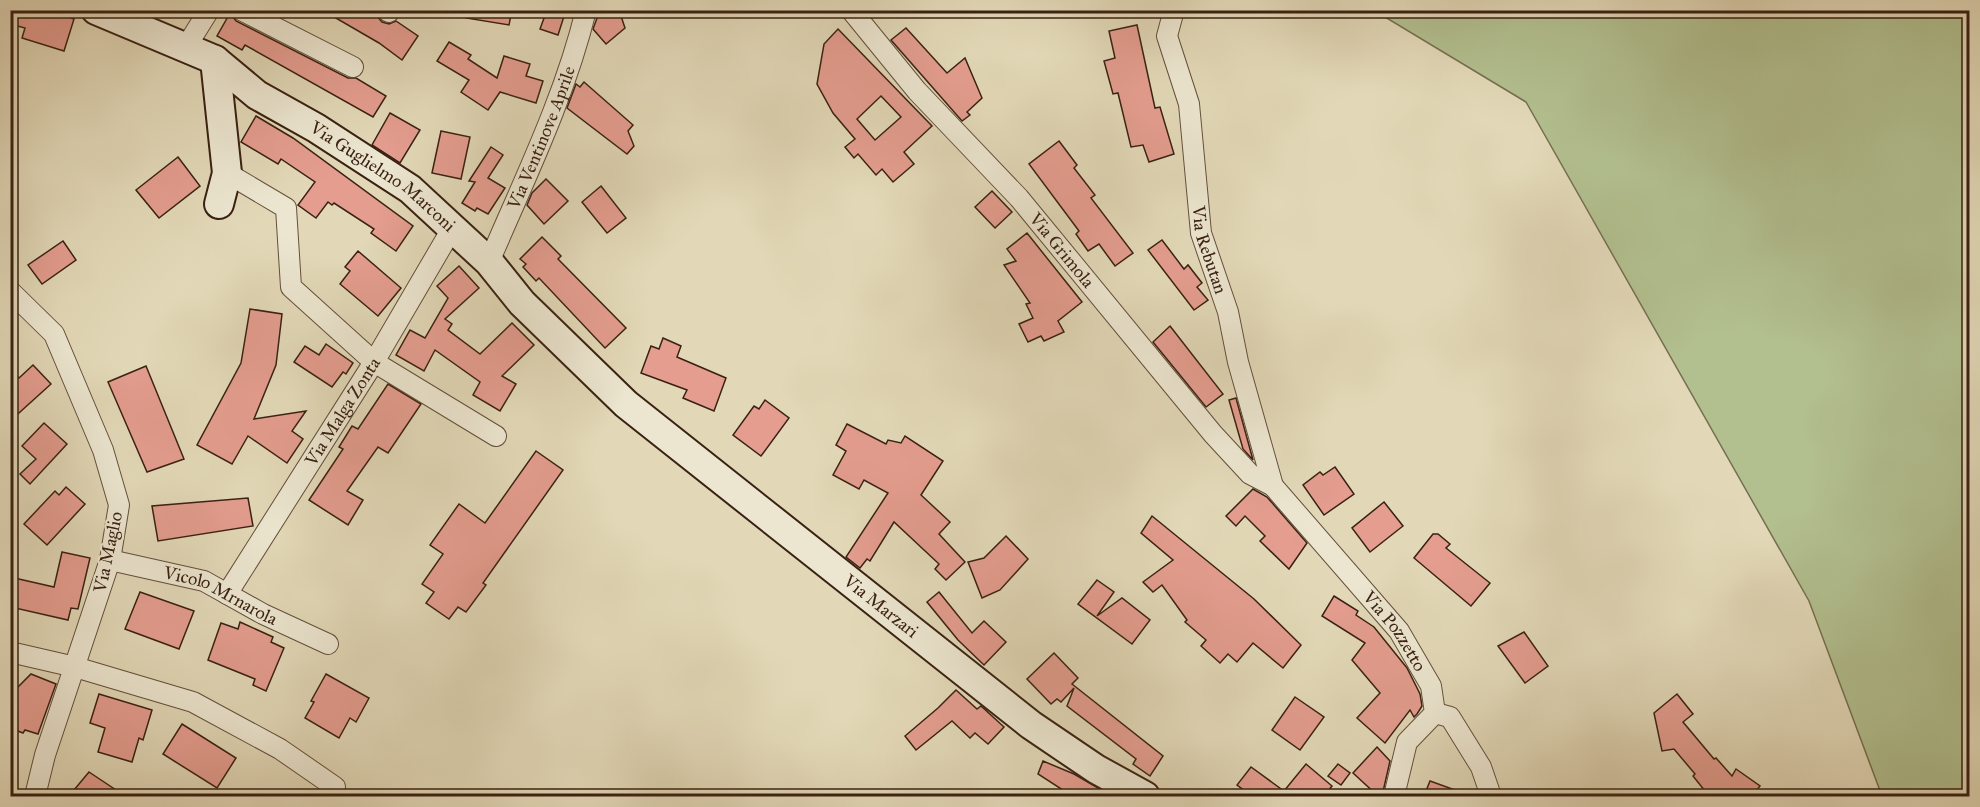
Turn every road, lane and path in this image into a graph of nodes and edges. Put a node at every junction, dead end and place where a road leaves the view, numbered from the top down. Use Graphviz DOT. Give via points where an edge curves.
graph roads {
  1 [pos="96,10"];
  2 [pos="209,10"];
  3 [pos="240,10"];
  4 [pos="586,10"];
  5 [pos="852,10"];
  6 [pos="1174,10"];
  7 [pos="186,47"];
  8 [pos="215,60"];
  9 [pos="354,67"];
  10 [pos="227,173"];
  11 [pos="219,204"];
  12 [pos="453,227"];
  13 [pos="489,262"];
  14 [pos="10,291"];
  15 [pos="374,362"];
  16 [pos="626,404"];
  17 [pos="496,436"];
  18 [pos="1273,486"];
  19 [pos="110,560"];
  20 [pos="227,594"];
  21 [pos="328,644"];
  22 [pos="10,652"];
  23 [pos="75,667"];
  24 [pos="1435,713"];
  25 [pos="335,787"];
  26 [pos="35,796"];
  27 [pos="1145,796"];
  28 [pos="1394,796"];
  29 [pos="1491,796"];
  1 -- 7 [label="street, Via Guglielmo Marconi"];
  2 -- 7 [label="street"];
  3 -- 9 [label="street"];
  4 -- 13 [label="street, Via Ventinove Aprile" via="533,159"];
  5 -- 18 [label="street, Via Grimola" via="917,91 1019,198 1213,434 1250,474"];
  6 -- 18 [label="street, Via Rebutan" via="1167,36 1189,104 1201,233 1228,312"];
  7 -- 8 [label="street, Via Guglielmo Marconi"];
  8 -- 10 [label="street"];
  8 -- 12 [label="street, Via Guglielmo Marconi" via="257,95 410,189"];
  10 -- 11 [label="street"];
  10 -- 15 [label="street" via="286,208 291,287"];
  12 -- 13 [label="street, Via Guglielmo Marconi"];
  12 -- 15 [label="street, Via Malga Zonta"];
  13 -- 16 [label="street, Via Guglielmo Marconi" via="522,303"];
  14 -- 19 [label="street, Via Maglio" via="54,334 103,450 119,506"];
  15 -- 17 [label="street"];
  15 -- 20 [label="street, Via Malga Zonta"];
  16 -- 27 [label="street, Via Marzari" via="1031,725 1096,770"];
  18 -- 24 [label="street, Via Pozzetto" via="1400,631 1431,686"];
  19 -- 20 [label="street, Vicolo Mrnarola" via="204,581"];
  19 -- 23 [label="street, Via Maglio"];
  20 -- 21 [label="street, Vicolo Mrnarola"];
  22 -- 23 [label="street"];
  23 -- 25 [label="street" via="193,702 280,749"];
  23 -- 26 [label="street, Via Maglio"];
  24 -- 28 [label="street" via="1407,742"];
  24 -- 29 [label="street" via="1450,717 1481,767"];
}
